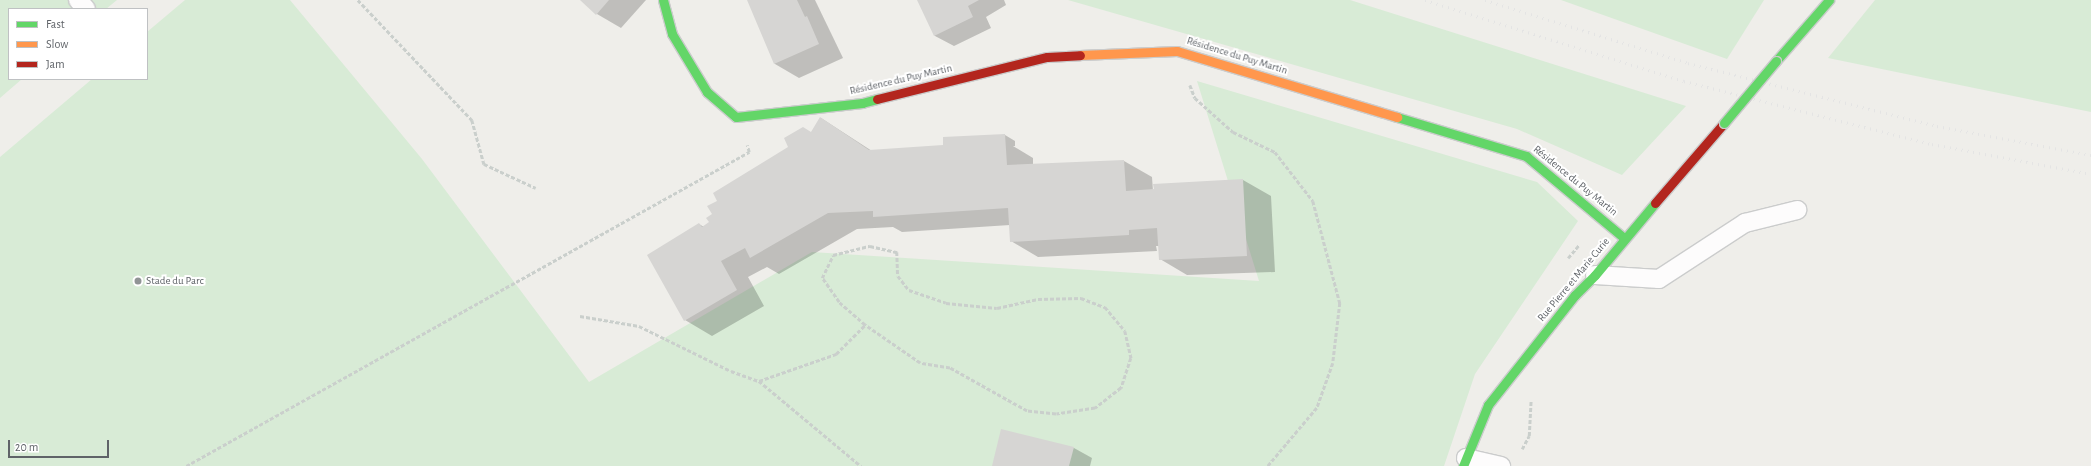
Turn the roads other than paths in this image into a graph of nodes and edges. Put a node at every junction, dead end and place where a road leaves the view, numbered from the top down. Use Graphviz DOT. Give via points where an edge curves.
graph roads {
  1 [pos="78,0"];
  2 [pos="663,0"];
  3 [pos="1829,0"];
  4 [pos="85,8"];
  5 [pos="1797,210"];
  6 [pos="1624,238"];
  7 [pos="1595,275"];
  8 [pos="1465,462"];
  9 [pos="1502,466"];
  1 -- 4 [label="lane"];
  2 -- 6 [label="street, Résidence du Puy Martin" via="672,34 707,92 736,117 862,103 1047,57 1177,51 1526,156"];
  3 -- 6 [label="street, Rue Pierre et Marie Curie, bridge"];
  5 -- 7 [label="lane" via="1745,222 1659,279"];
  6 -- 7 [label="street, Rue Pierre et Marie Curie"];
  7 -- 8 [label="street, Rue Pierre et Marie Curie" via="1575,295 1488,405"];
  8 -- 9 [label="lane"];
}
